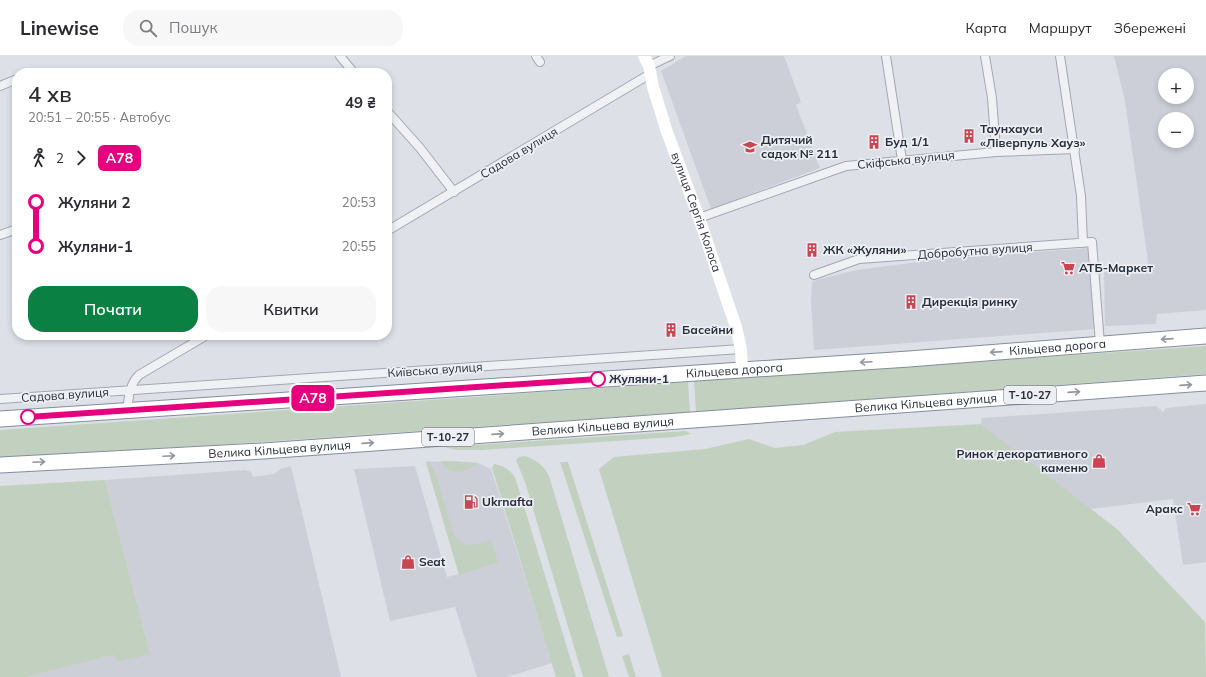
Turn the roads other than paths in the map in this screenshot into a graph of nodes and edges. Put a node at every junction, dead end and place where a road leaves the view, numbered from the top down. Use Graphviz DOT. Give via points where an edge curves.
graph roads {
  1 [pos="340,56"];
  2 [pos="670,56"];
  3 [pos="886,56"];
  4 [pos="985,56"];
  5 [pos="1060,56"];
  6 [pos="648,65"];
  7 [pos="350,68"];
  8 [pos="12,81"];
  9 [pos="0,86"];
  10 [pos="392,117"];
  11 [pos="1075,149"];
  12 [pos="996,152"];
  13 [pos="902,160"];
  14 [pos="454,192"];
  15 [pos="699,218"];
  16 [pos="392,228"];
  17 [pos="12,230"];
  18 [pos="0,235"];
  19 [pos="1083,244"];
  20 [pos="814,275"];
  21 [pos="1206,336"];
  22 [pos="198,340"];
  23 [pos="1100,344"];
  24 [pos="741,349"];
  25 [pos="742,369"];
  26 [pos="1206,383"];
  27 [pos="130,390"];
  28 [pos="0,400"];
  29 [pos="126,410"];
  30 [pos="0,419"];
  31 [pos="0,465"];
  1 -- 7 [label="street"];
  2 -- 6 [label="street, Садова вулиця"];
  3 -- 13 [label="street"];
  4 -- 12 [label="street" via="992,98"];
  5 -- 11 [label="street"];
  6 -- 14 [label="street, Садова вулиця"];
  6 -- 15 [label="street, вулиця Сергія Колоса" via="667,132"];
  8 -- 9 [label="street"];
  10 -- 14 [label="street"];
  11 -- 12 [label="street, Скіфська вулиця"];
  11 -- 19 [label="street" via="1081,196"];
  12 -- 13 [label="street, Скіфська вулиця"];
  13 -- 15 [label="street, Скіфська вулиця" via="846,166"];
  14 -- 16 [label="street, Садова вулиця"];
  15 -- 24 [label="street, вулиця Сергія Колоса"];
  17 -- 18 [label="street"];
  19 -- 20 [label="street, Добробутна вулиця" via="859,259"];
  19 -- 23 [label="street, Добробутна вулиця" via="1092,242"];
  21 -- 23 [label="highway, Кільцева дорога, one-way"];
  22 -- 27 [label="street" via="139,375 133,381"];
  23 -- 25 [label="highway, Кільцева дорога, one-way"];
  24 -- 25 [label="street, вулиця Сергія Колоса"];
  24 -- 27 [label="street, Київська вулиця"];
  25 -- 29 [label="highway, Кільцева дорога"];
  31 -- 26 [label="highway, Велика Кільцева вулиця / Т-10-27, one-way" via="285,449"];
  27 -- 28 [label="street, Садова вулиця"];
  27 -- 29 [label="street"];
  29 -- 30 [label="highway, Кільцева дорога"];
}
